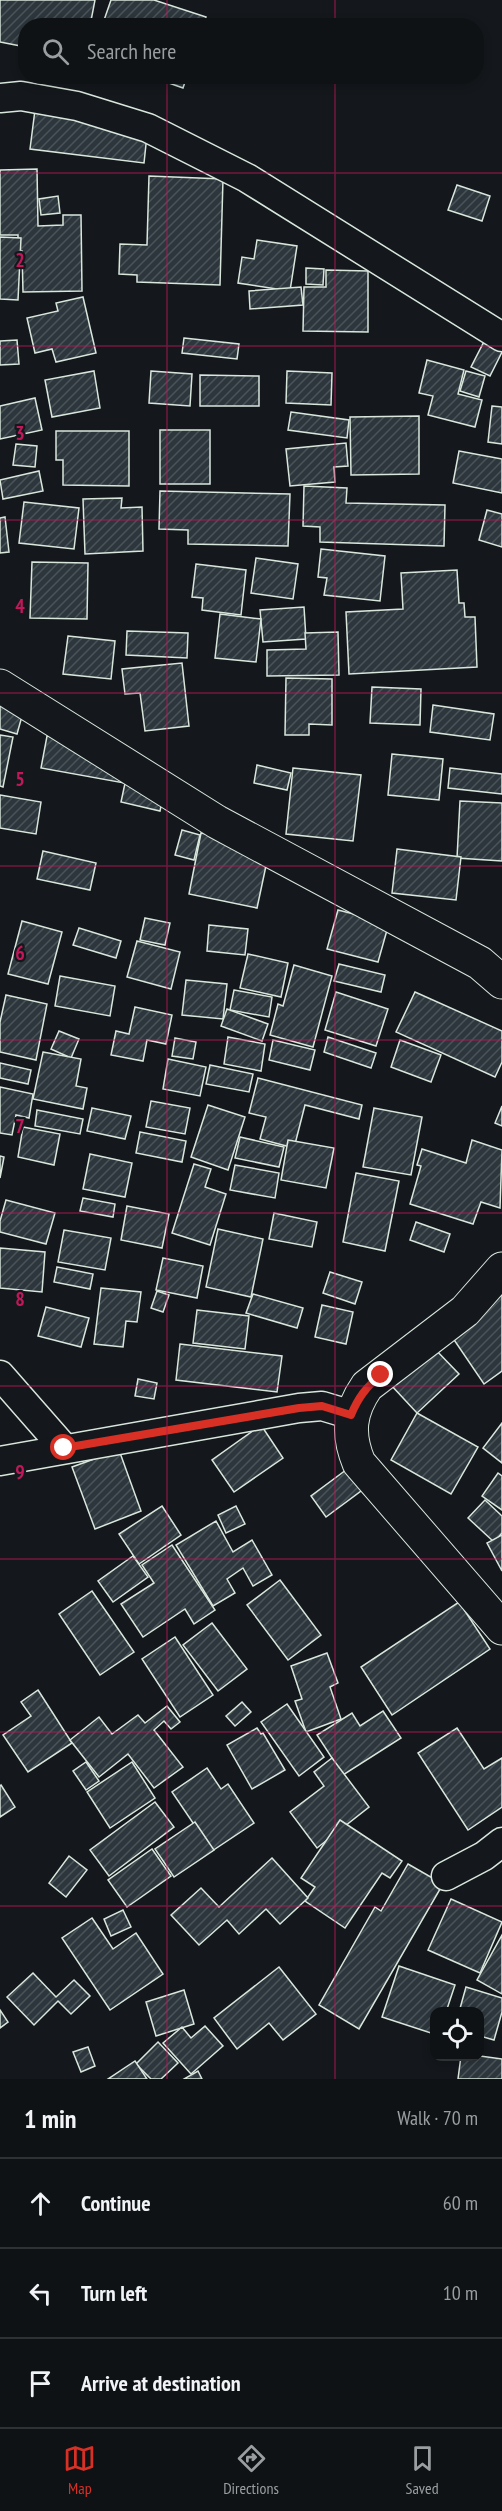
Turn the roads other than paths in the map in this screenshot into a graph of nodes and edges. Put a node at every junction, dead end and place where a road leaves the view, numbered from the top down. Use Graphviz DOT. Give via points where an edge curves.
graph roads {
  1 [pos="0,98"];
  2 [pos="502,337"];
  3 [pos="0,686"];
  4 [pos="502,982"];
  5 [pos="502,1269"];
  6 [pos="0,1375"];
  7 [pos="351,1415"];
  8 [pos="64,1448"];
  9 [pos="0,1461"];
  10 [pos="502,1628"];
  11 [pos="502,1842"];
  12 [pos="446,1876"];
  1 -- 2 [label="street" via="21,96 76,106 148,128 247,178"];
  3 -- 4 [label="street" via="217,822 480,963"];
  5 -- 7 [label="street" via="465,1311 367,1386"];
  6 -- 8 [label="street"];
  7 -- 8 [label="street" via="322,1406 299,1408"];
  7 -- 10 [label="street" via="351,1440 359,1463"];
  8 -- 9 [label="street"];
  11 -- 12 [label="street"];
}
